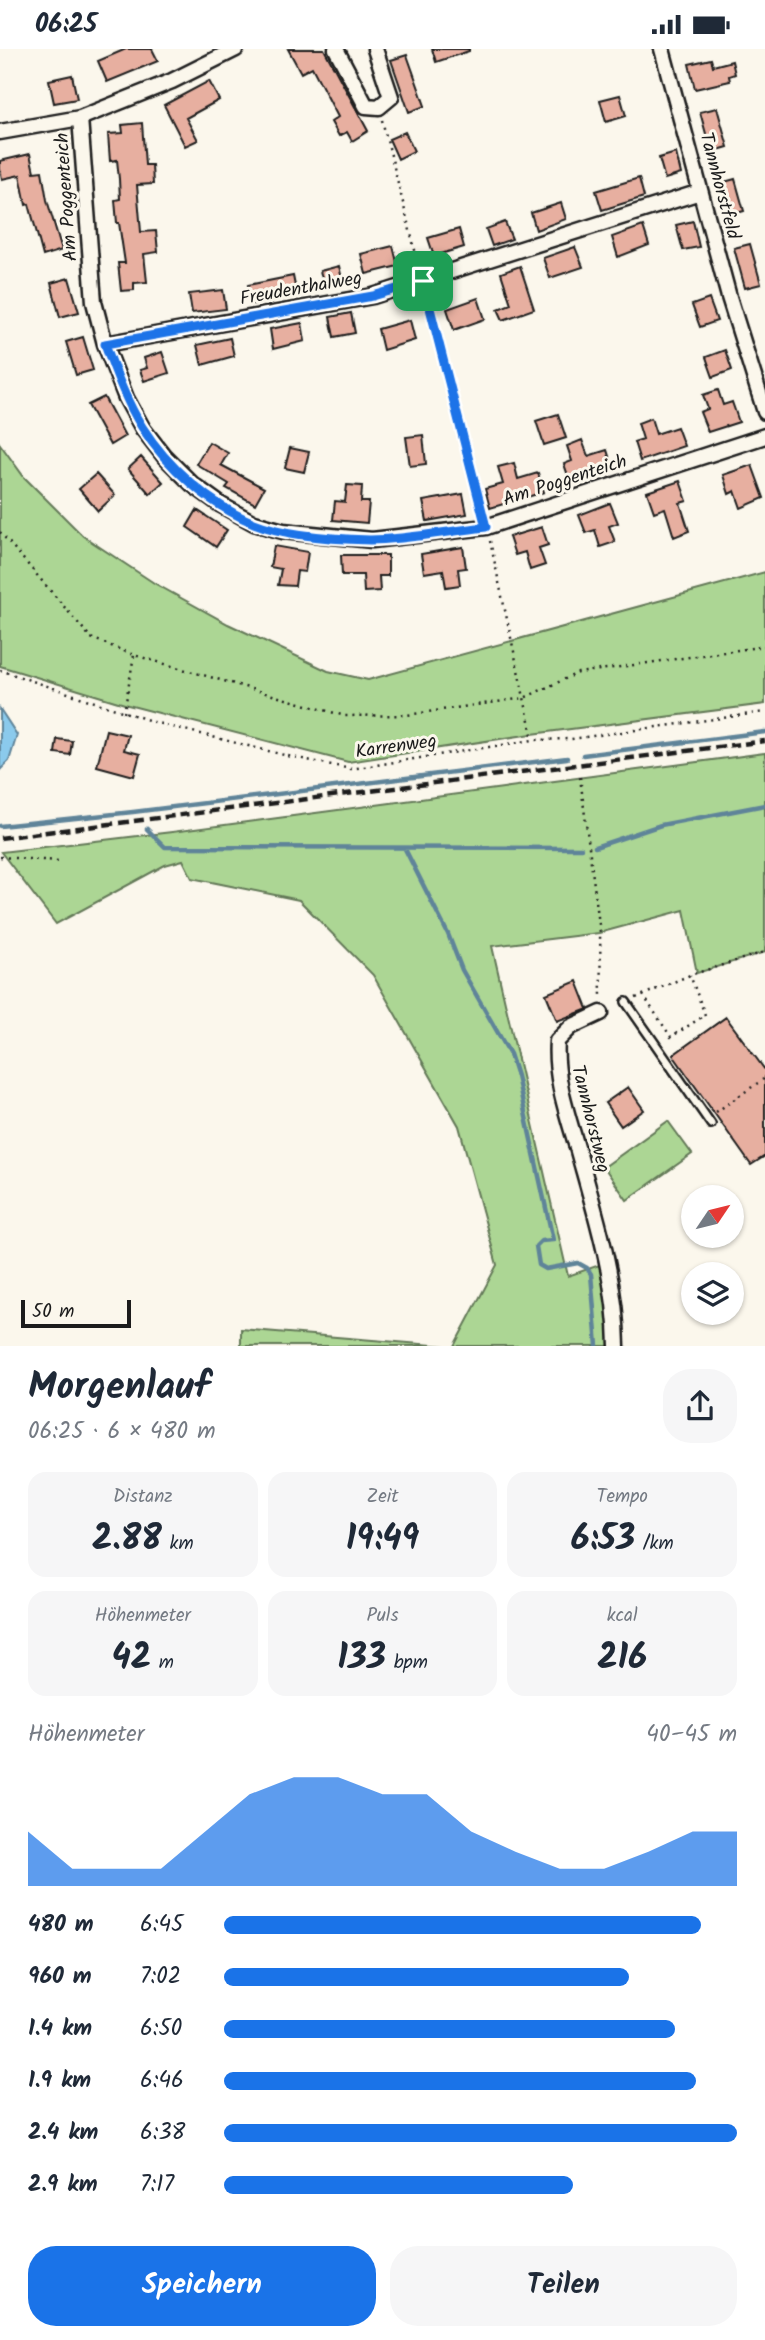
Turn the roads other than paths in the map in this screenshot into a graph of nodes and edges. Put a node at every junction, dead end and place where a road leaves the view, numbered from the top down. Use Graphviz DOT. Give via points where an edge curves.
graph roads {
  1 [pos="236,49"];
  2 [pos="336,49"];
  3 [pos="375,49"];
  4 [pos="662,49"];
  5 [pos="80,118"];
  6 [pos="0,132"];
  7 [pos="700,193"];
  8 [pos="105,344"];
  9 [pos="765,412"];
  10 [pos="765,436"];
  11 [pos="626,1002"];
  12 [pos="601,1013"];
  13 [pos="709,1121"];
  14 [pos="617,1346"];
  1 -- 5 [label="street"];
  2 -- 3 [label="street" via="366,106 379,107 391,97"];
  4 -- 7 [label="street, Tannhorstfeld"];
  5 -- 6 [label="street"];
  5 -- 8 [label="street, Am Poggenteich" via="94,302"];
  7 -- 8 [label="street, Freudenthalweg" via="373,296"];
  7 -- 9 [label="street, Tannhorstfeld"];
  8 -- 10 [label="street, Am Poggenteich" via="126,398 164,456 221,505 254,523 283,531 372,540 486,527"];
  11 -- 13 [label="lane"];
  12 -- 14 [label="street, Tannhorstweg" via="571,1027 557,1041 556,1059 608,1261"];
}
